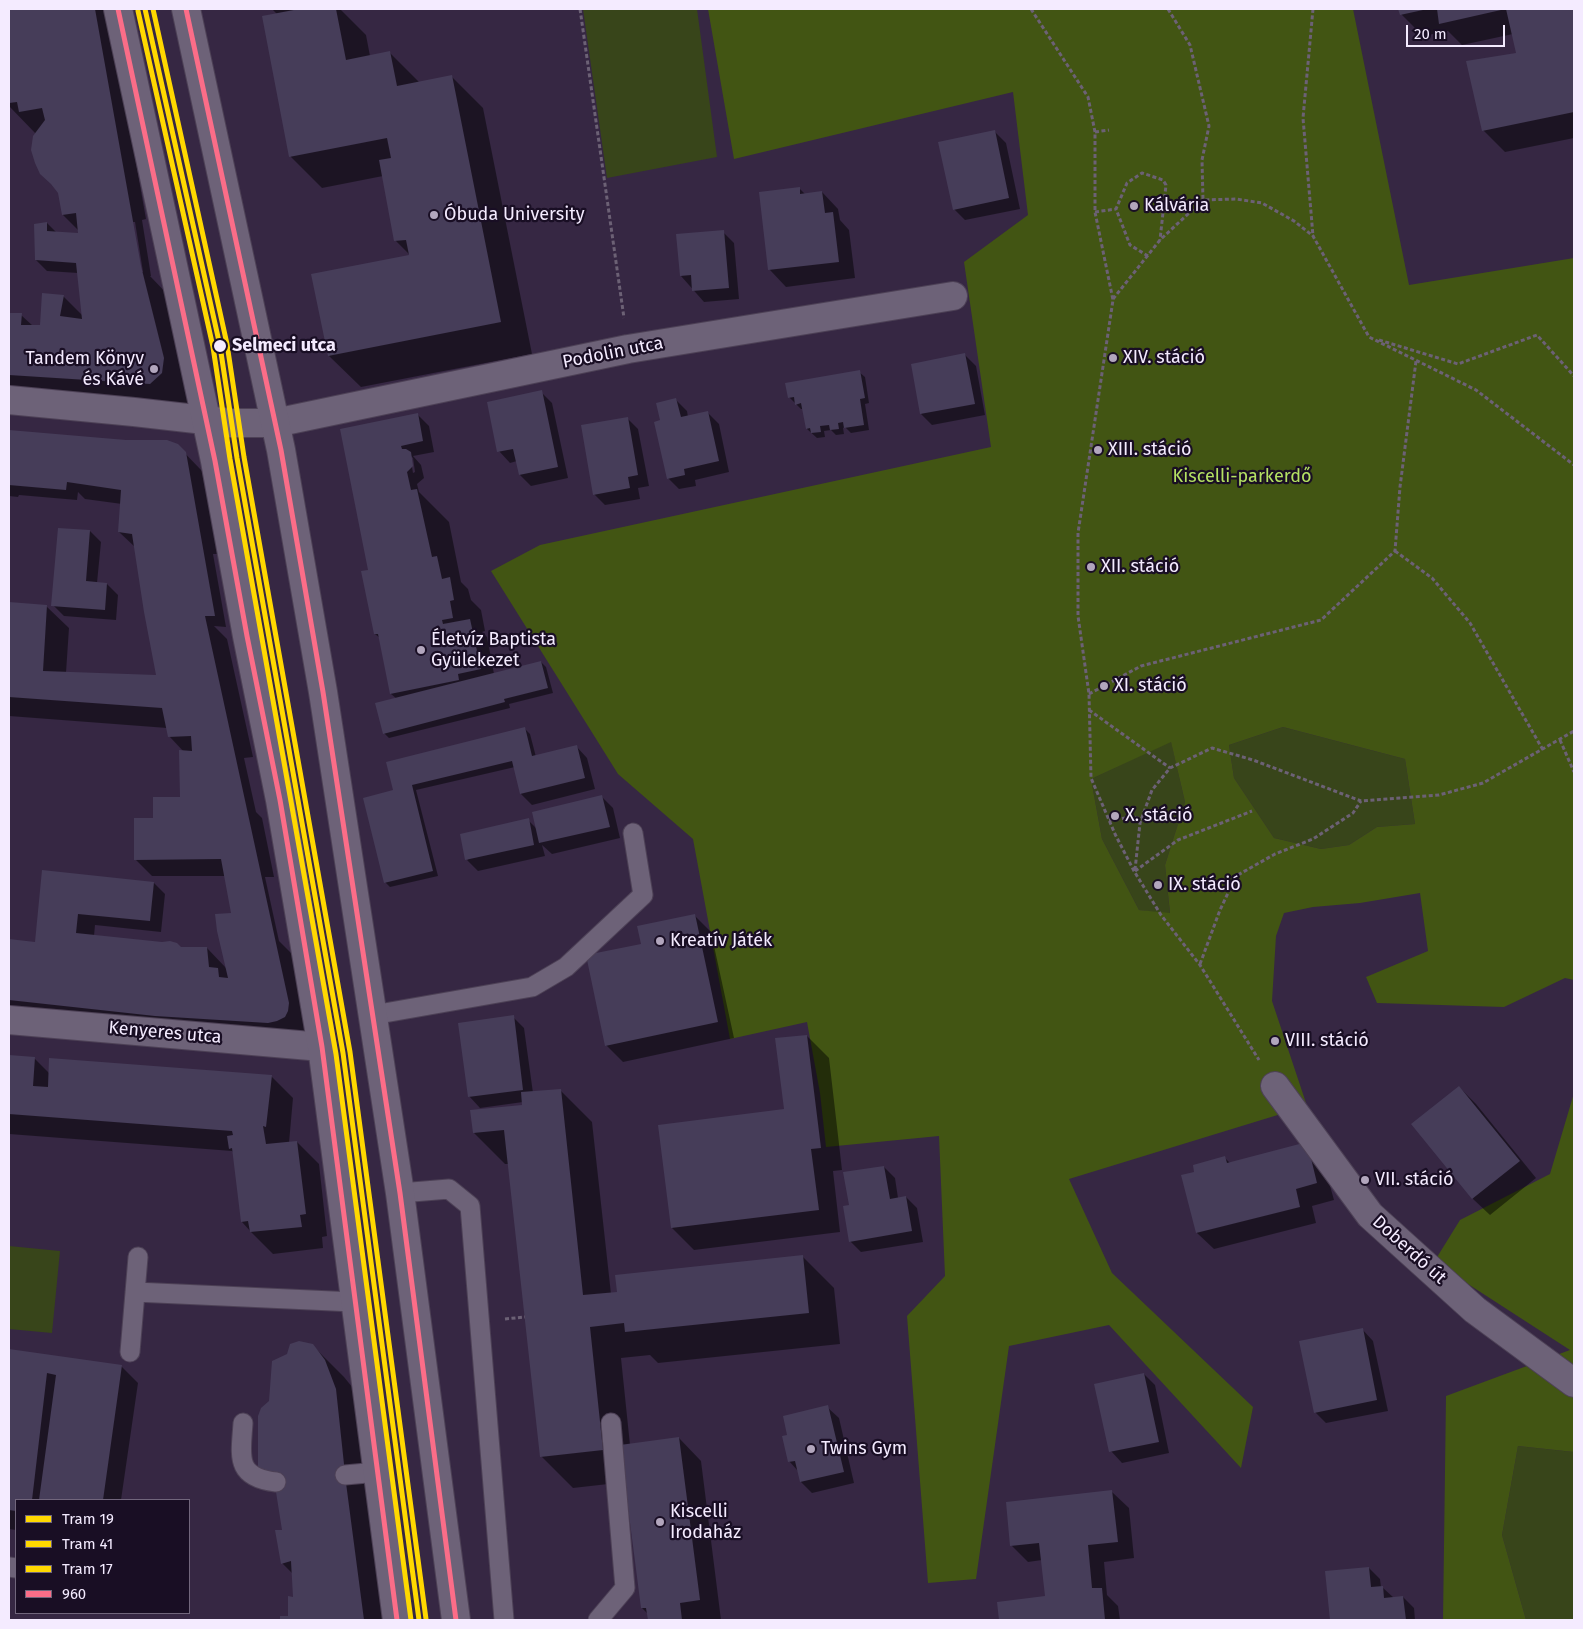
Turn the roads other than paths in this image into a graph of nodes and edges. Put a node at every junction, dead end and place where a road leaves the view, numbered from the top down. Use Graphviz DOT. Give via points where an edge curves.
graph roads {
  1 [pos="118,9"];
  2 [pos="186,9"];
  3 [pos="953,296"];
  4 [pos="9,400"];
  5 [pos="207,421"];
  6 [pos="275,423"];
  7 [pos="633,833"];
  8 [pos="373,1015"];
  9 [pos="9,1020"];
  10 [pos="322,1047"];
  11 [pos="1275,1086"];
  12 [pos="400,1193"];
  13 [pos="138,1257"];
  14 [pos="135,1292"];
  15 [pos="354,1302"];
  16 [pos="130,1352"];
  17 [pos="1574,1383"];
  18 [pos="243,1423"];
  19 [pos="610,1423"];
  20 [pos="378,1472"];
  21 [pos="345,1475"];
  22 [pos="276,1482"];
  23 [pos="397,1620"];
  24 [pos="456,1620"];
  25 [pos="504,1620"];
  26 [pos="598,1620"];
  1 -- 5 [label="main road"];
  2 -- 6 [label="main road"];
  3 -- 6 [label="main road, Podolin utca" via="628,349"];
  4 -- 5 [label="main road"];
  5 -- 6 [label="main road, Podolin utca"];
  5 -- 10 [label="main road" via="280,800"];
  6 -- 8 [label="main road" via="323,692"];
  7 -- 8 [label="lane" via="643,895 566,967 532,987"];
  8 -- 12 [label="main road"];
  9 -- 10 [label="main road, Kenyeres utca"];
  10 -- 15 [label="main road"];
  11 -- 17 [label="main road, Doberdó út" via="1370,1215 1475,1310"];
  12 -- 24 [label="main road"];
  12 -- 25 [label="lane" via="449,1189 470,1206"];
  13 -- 14 [label="lane"];
  14 -- 15 [label="lane"];
  14 -- 16 [label="lane"];
  15 -- 20 [label="main road"];
  18 -- 22 [label="lane" via="241,1456 244,1467 253,1476"];
  19 -- 26 [label="lane" via="625,1588"];
  20 -- 21 [label="lane"];
  20 -- 23 [label="main road"];
}
